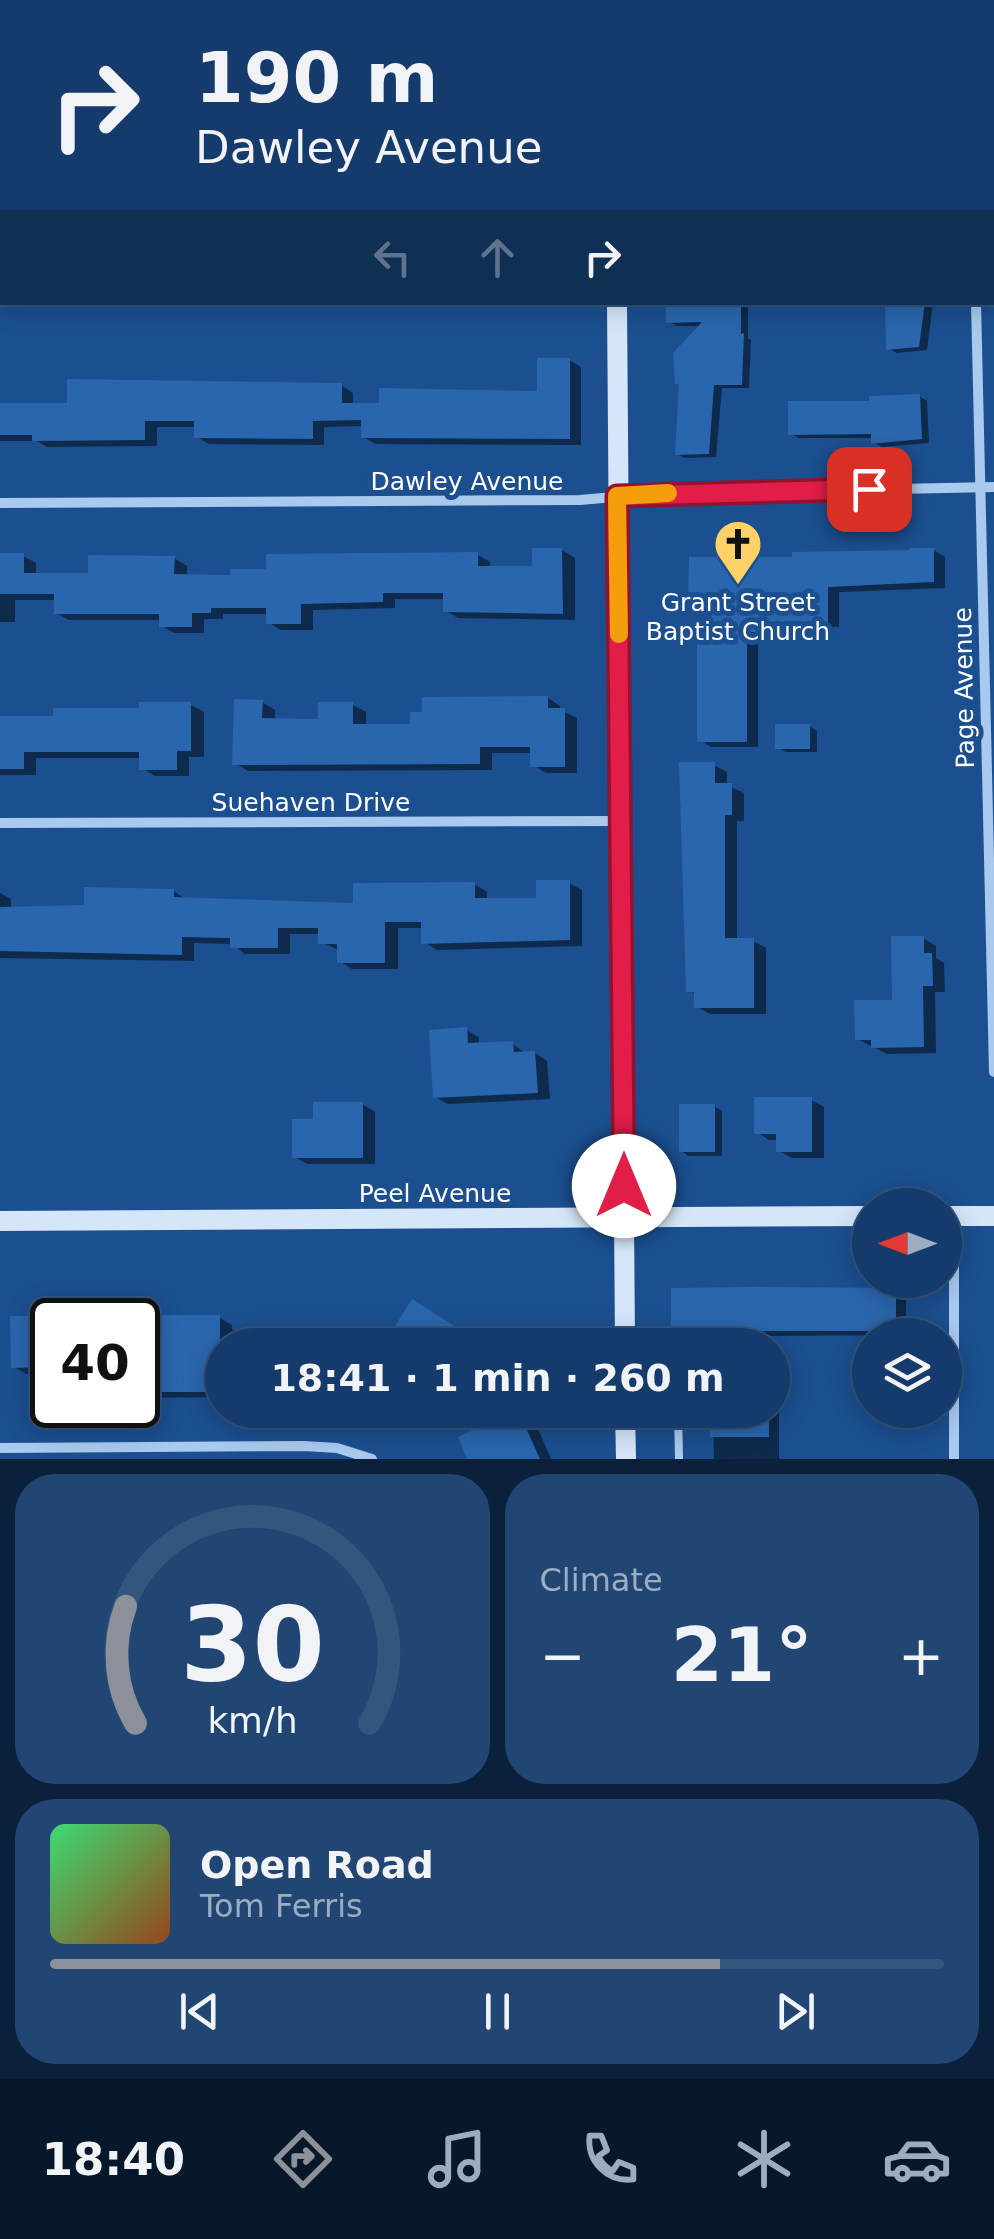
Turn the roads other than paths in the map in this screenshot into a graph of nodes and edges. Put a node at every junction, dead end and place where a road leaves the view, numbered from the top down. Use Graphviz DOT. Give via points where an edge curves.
graph roads {
  1 [pos="617,305"];
  2 [pos="976,305"];
  3 [pos="980,487"];
  4 [pos="994,487"];
  5 [pos="617,496"];
  6 [pos="0,504"];
  7 [pos="621,820"];
  8 [pos="0,823"];
  9 [pos="994,1072"];
  10 [pos="624,1216"];
  11 [pos="852,1216"];
  12 [pos="962,1216"];
  13 [pos="994,1216"];
  14 [pos="0,1221"];
  15 [pos="951,1298"];
  16 [pos="625,1328"];
  17 [pos="625,1428"];
  18 [pos="678,1428"];
  19 [pos="0,1448"];
  20 [pos="79,1453"];
  21 [pos="372,1459"];
  22 [pos="626,1459"];
  23 [pos="679,1459"];
  24 [pos="954,1459"];
  1 -- 5 [label="street"];
  2 -- 3 [label="street, Page Avenue"];
  3 -- 4 [label="street, Dawley Avenue"];
  3 -- 5 [label="street, Dawley Avenue"];
  3 -- 9 [label="street, Page Avenue"];
  5 -- 6 [label="street, Dawley Avenue"];
  5 -- 7 [label="street"];
  7 -- 8 [label="street, Suehaven Drive"];
  7 -- 10 [label="street"];
  10 -- 11 [label="street, Peel Avenue"];
  10 -- 14 [label="street, Peel Avenue"];
  10 -- 16 [label="street"];
  12 -- 13 [label="street"];
  15 -- 24 [label="street"];
  17 -- 22 [label="street"];
  18 -- 23 [label="lane"];
  19 -- 20 [label="street"];
  20 -- 21 [label="street" via="304,1446"];
}
